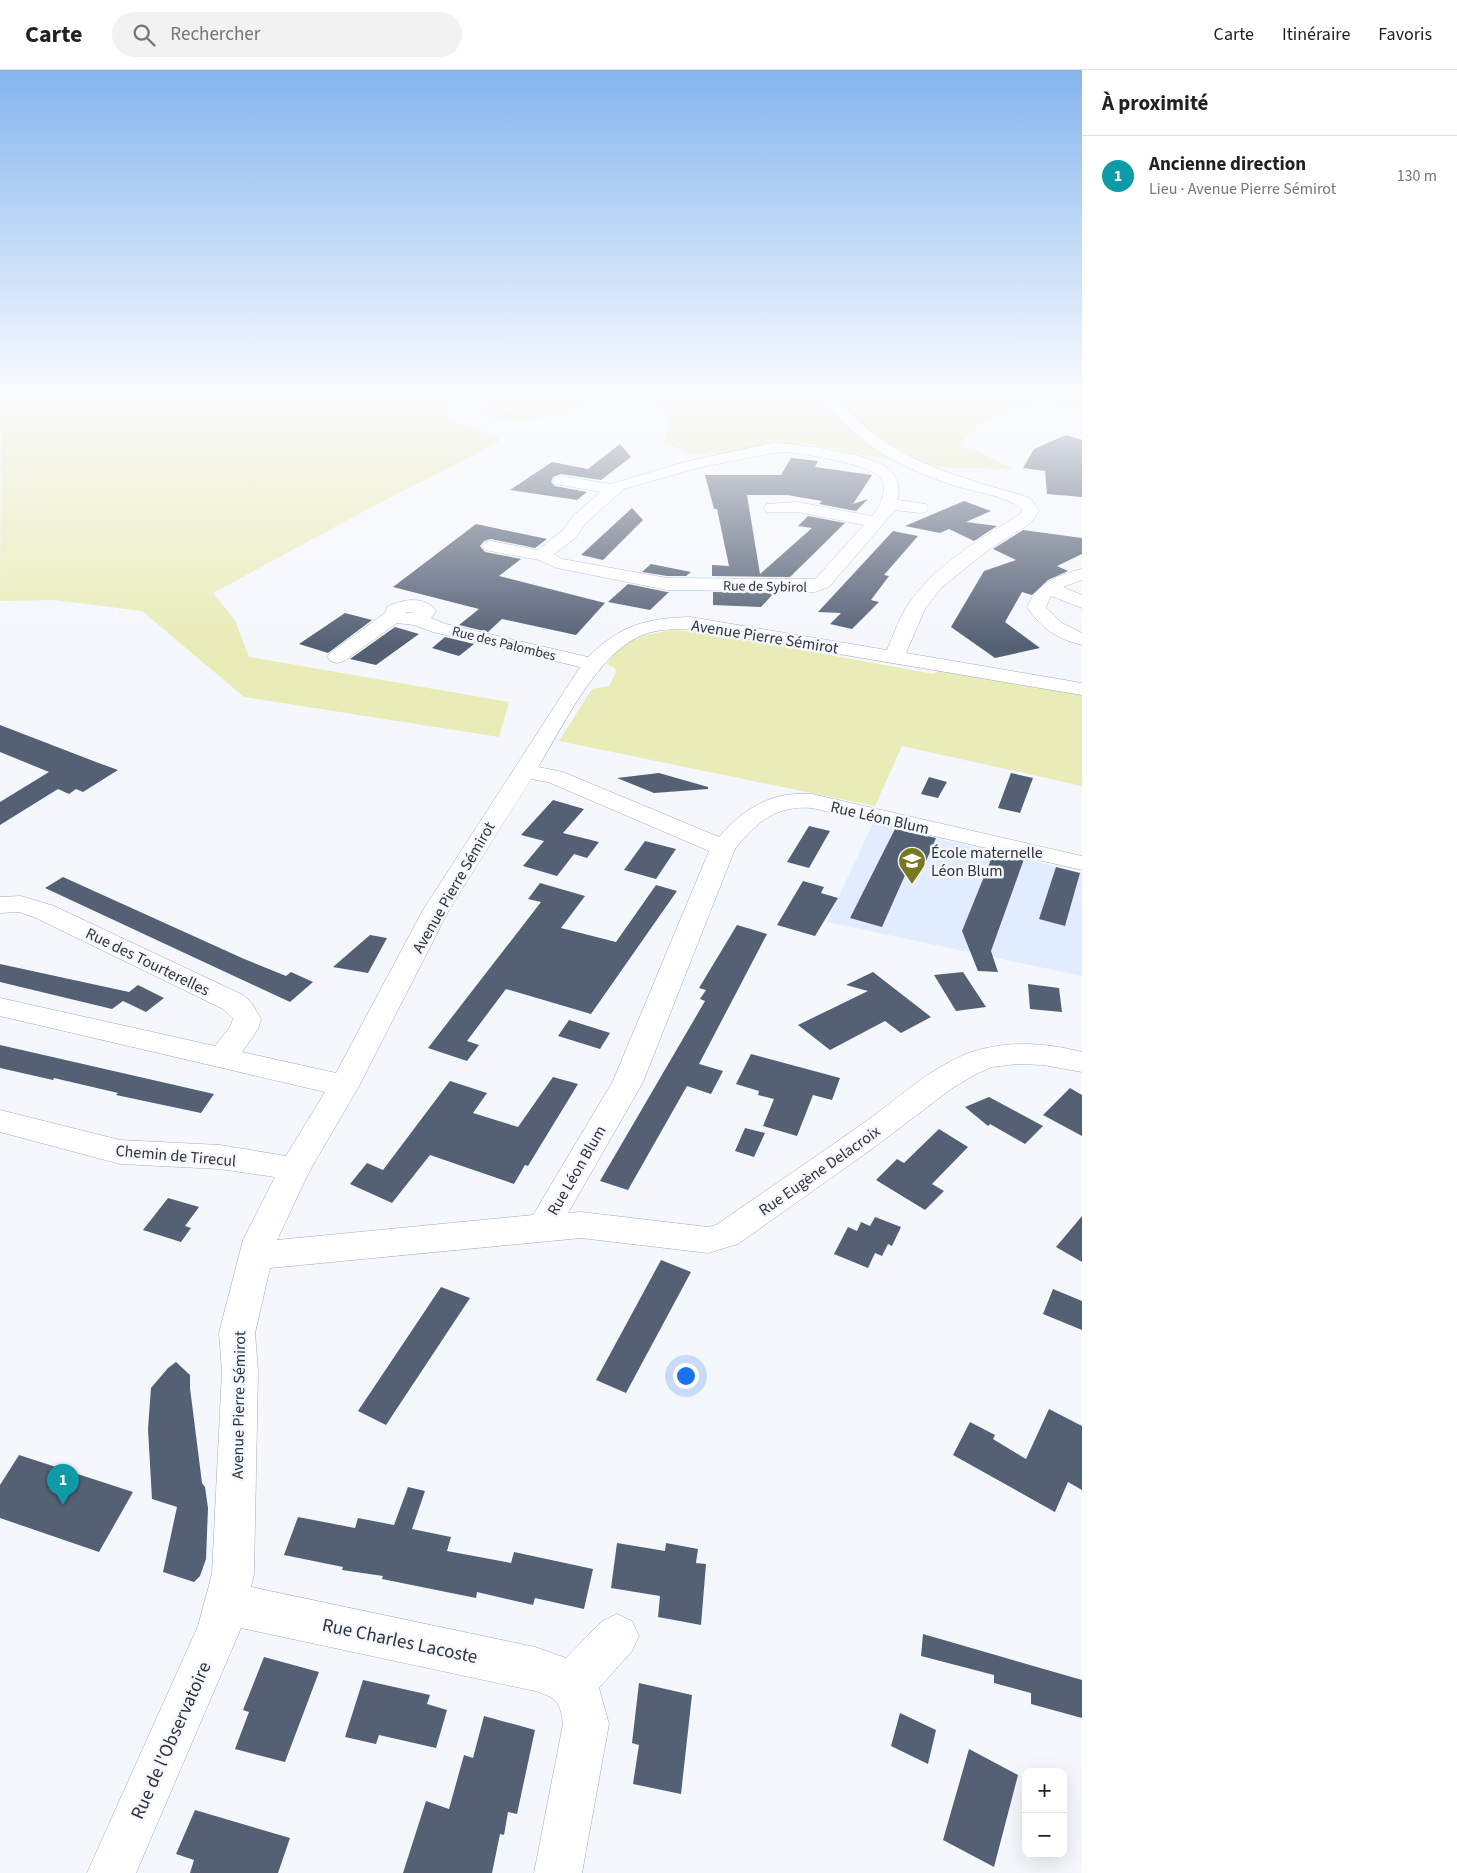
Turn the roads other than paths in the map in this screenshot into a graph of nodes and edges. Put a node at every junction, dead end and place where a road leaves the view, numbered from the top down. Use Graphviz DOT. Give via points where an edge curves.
graph roads {
  1 [pos="645,477"];
  2 [pos="889,477"];
  3 [pos="946,477"];
  4 [pos="561,481"];
  5 [pos="612,489"];
  6 [pos="890,504"];
  7 [pos="772,508"];
  8 [pos="920,508"];
  9 [pos="876,522"];
  10 [pos="491,546"];
  11 [pos="544,556"];
  12 [pos="1082,574"];
  13 [pos="686,585"];
  14 [pos="1049,588"];
  15 [pos="1082,602"];
  16 [pos="690,623"];
  17 [pos="1082,638"];
  18 [pos="337,657"];
  19 [pos="894,658"];
  20 [pos="592,664"];
  21 [pos="1082,689"];
  22 [pos="523,770"];
  23 [pos="723,848"];
  24 [pos="1082,863"];
  25 [pos="0,905"];
  26 [pos="0,1007"];
  27 [pos="224,1056"];
  28 [pos="1082,1062"];
  29 [pos="344,1086"];
  30 [pos="0,1121"];
  31 [pos="294,1170"];
  32 [pos="543,1227"];
  33 [pos="256,1256"];
  34 [pos="226,1606"];
  35 [pos="617,1636"];
  36 [pos="572,1684"];
  37 [pos="111,1873"];
  38 [pos="558,1873"];
  1 -- 5 [label="street"];
  2 -- 6 [label="street"];
  3 -- 19 [label="street" via="1015,498 1031,510 1025,520 968,556 928,592 916,607"];
  4 -- 5 [label="street"];
  5 -- 11 [label="street"];
  6 -- 8 [label="street"];
  6 -- 9 [label="street, Rue de Sybirol"];
  7 -- 9 [label="street" via="797,507"];
  9 -- 13 [label="street, Rue de Sybirol" via="822,583 815,586"];
  10 -- 11 [label="street, Rue de Sybirol"];
  11 -- 13 [label="street, Rue de Sybirol" via="556,563 594,571 649,582"];
  12 -- 14 [label="street"];
  13 -- 16 [label="street"];
  14 -- 15 [label="street"];
  14 -- 17 [label="street" via="1040,595 1036,607 1058,630"];
  16 -- 19 [label="street, Avenue Pierre Sémirot"];
  16 -- 20 [label="street, Avenue Pierre Sémirot" via="669,623 637,630 615,642"];
  18 -- 20 [label="street, Rue des Palombes" via="395,616"];
  19 -- 21 [label="street, Avenue Pierre Sémirot"];
  20 -- 22 [label="street, Avenue Pierre Sémirot"];
  22 -- 23 [label="street" via="555,777"];
  22 -- 29 [label="street, Avenue Pierre Sémirot" via="436,910"];
  23 -- 24 [label="street, Rue Léon Blum" via="730,837 769,807 800,800"];
  23 -- 32 [label="street, Rue Léon Blum" via="628,1082"];
  25 -- 27 [label="street, Rue des Tourterelles" via="20,904 45,912 241,1008 247,1019 244,1029"];
  26 -- 27 [label="street"];
  27 -- 29 [label="street"];
  28 -- 32 [label="street, Rue Eugène Delacroix" via="1040,1054 1010,1054 979,1060 959,1069 726,1235 708,1240 582,1225"];
  29 -- 31 [label="street, Avenue Pierre Sémirot"];
  30 -- 31 [label="street, Chemin de Tirecul" via="120,1152 220,1157"];
  31 -- 33 [label="street, Avenue Pierre Sémirot" via="260,1240"];
  32 -- 33 [label="street, Rue Léon Blum"];
  33 -- 34 [label="street, Avenue Pierre Sémirot" via="237,1333 240,1371 233,1574"];
  34 -- 36 [label="street, Rue Charles Lacoste" via="256,1609 535,1670"];
  34 -- 37 [label="street, Rue de l'Observatoire" via="219,1629"];
  35 -- 36 [label="street"];
  36 -- 38 [label="street" via="583,1699 586,1724"];
}
